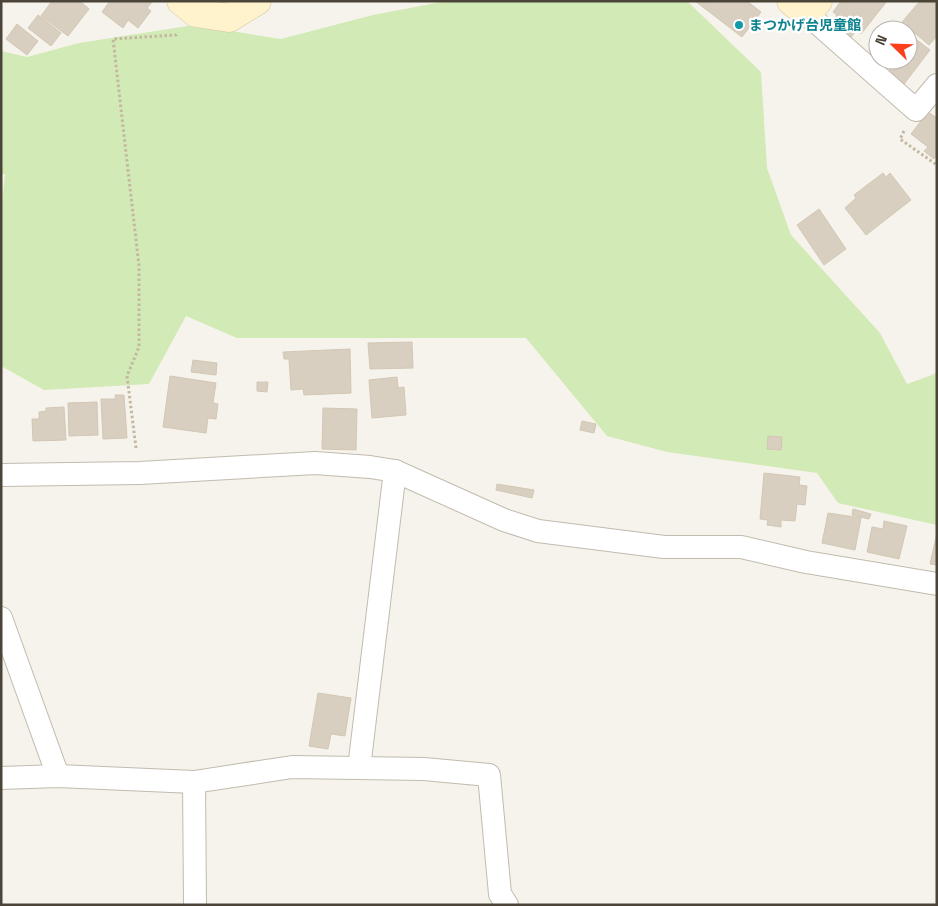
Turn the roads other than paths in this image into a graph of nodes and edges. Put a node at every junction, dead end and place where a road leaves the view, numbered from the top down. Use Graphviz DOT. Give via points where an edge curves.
graph roads {
  1 [pos="257,1"];
  2 [pos="806,5"];
  3 [pos="188,7"];
  4 [pos="937,85"];
  5 [pos="395,471"];
  6 [pos="1,476"];
  7 [pos="937,584"];
  8 [pos="1,618"];
  9 [pos="359,768"];
  10 [pos="58,776"];
  11 [pos="1,778"];
  12 [pos="194,782"];
  13 [pos="195,905"];
  14 [pos="507,905"];
  1 -- 3 [label="street" via="229,18"];
  2 -- 4 [label="street" via="916,110"];
  5 -- 6 [label="street" via="316,463 140,473"];
  5 -- 7 [label="street" via="504,520 538,531 664,547 741,547 806,562"];
  5 -- 9 [label="street"];
  8 -- 10 [label="street"];
  9 -- 12 [label="street" via="292,767"];
  9 -- 14 [label="street" via="489,775 500,894"];
  10 -- 11 [label="street"];
  10 -- 12 [label="street"];
  12 -- 13 [label="street"];
}
